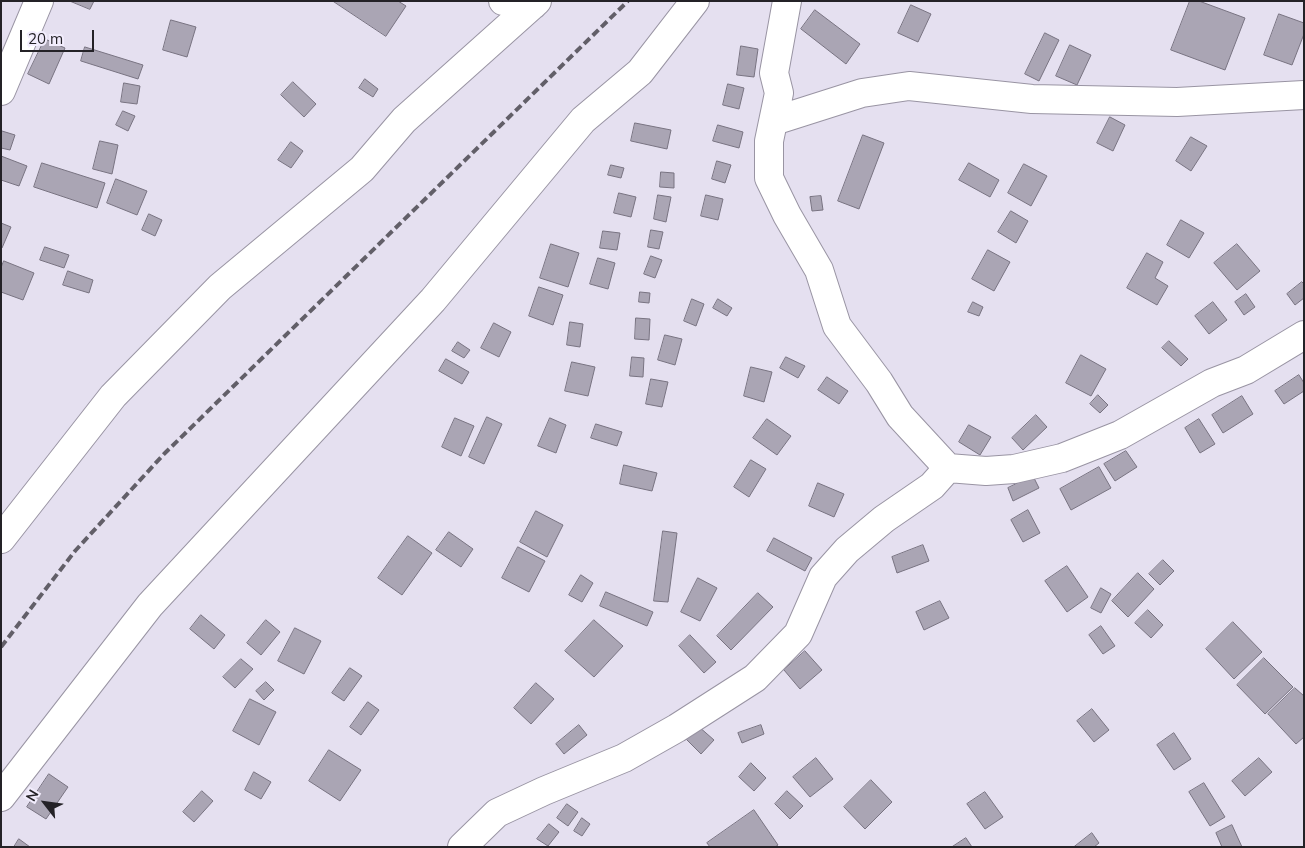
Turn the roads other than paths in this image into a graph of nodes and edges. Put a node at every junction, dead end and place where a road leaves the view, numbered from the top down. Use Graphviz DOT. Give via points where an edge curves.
graph roads {
  1 [pos="39,1"];
  2 [pos="503,1"];
  3 [pos="695,1"];
  4 [pos="787,1"];
  5 [pos="535,3"];
  6 [pos="1,91"];
  7 [pos="1304,96"];
  8 [pos="774,121"];
  9 [pos="1304,335"];
  10 [pos="948,468"];
  11 [pos="1,540"];
  12 [pos="1,797"];
  13 [pos="462,847"];
  1 -- 6 [label="street"];
  2 -- 5 [label="street"];
  3 -- 12 [label="street" via="640,72 583,120 432,300 150,605"];
  4 -- 8 [label="street" via="774,72 780,92"];
  5 -- 11 [label="street" via="404,120 362,169 214,294 113,396"];
  7 -- 8 [label="street" via="1178,102 1042,99 909,86 862,93"];
  8 -- 10 [label="street" via="769,141 769,178 819,270 837,326 900,416"];
  9 -- 10 [label="street" via="1246,370 1212,383 1120,435 1062,458 1014,469"];
  10 -- 13 [label="street" via="932,486 847,550 823,577 798,634 755,678 624,758 497,813"];
}
